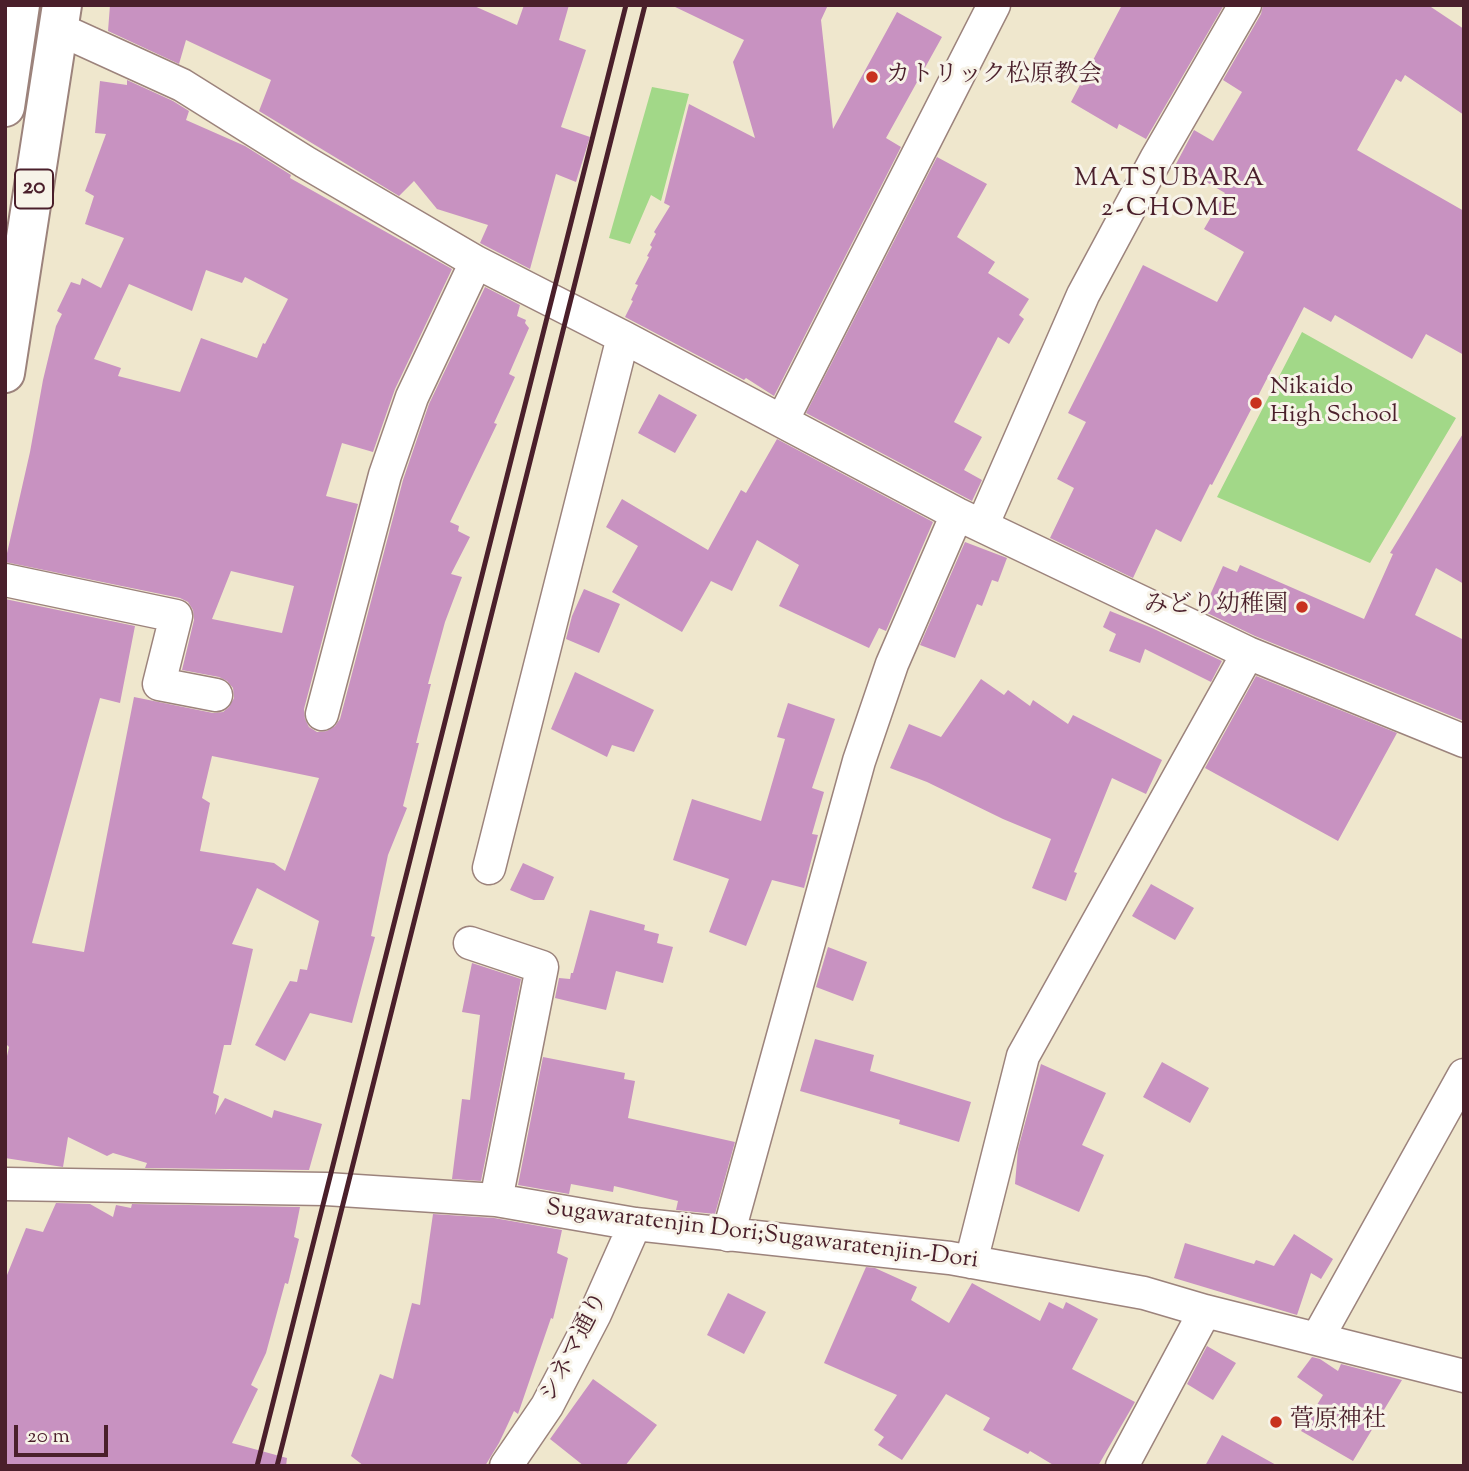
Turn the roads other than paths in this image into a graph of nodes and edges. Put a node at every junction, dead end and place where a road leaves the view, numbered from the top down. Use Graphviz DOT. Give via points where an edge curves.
graph roads {
  1 [pos="20,5"];
  2 [pos="994,5"];
  3 [pos="1245,5"];
  4 [pos="55,13"];
  5 [pos="5,107"];
  6 [pos="5,226"];
  7 [pos="476,262"];
  8 [pos="623,337"];
  9 [pos="5,373"];
  10 [pos="782,421"];
  11 [pos="970,520"];
  12 [pos="5,580"];
  13 [pos="1248,653"];
  14 [pos="216,695"];
  15 [pos="322,714"];
  16 [pos="1464,741"];
  17 [pos="489,868"];
  18 [pos="470,943"];
  19 [pos="1464,1075"];
  20 [pos="5,1184"];
  21 [pos="496,1200"];
  22 [pos="635,1224"];
  23 [pos="728,1235"];
  24 [pos="971,1262"];
  25 [pos="1205,1311"];
  26 [pos="1317,1339"];
  27 [pos="1464,1376"];
  28 [pos="506,1466"];
  29 [pos="1122,1466"];
  1 -- 5 [label="highway"];
  2 -- 10 [label="street"];
  3 -- 11 [label="street" via="1083,295"];
  4 -- 6 [label="highway"];
  4 -- 7 [label="street"];
  4 -- 9 [label="highway, 20"];
  7 -- 8 [label="street"];
  7 -- 15 [label="street" via="412,397 385,475"];
  8 -- 10 [label="street"];
  8 -- 17 [label="street"];
  10 -- 11 [label="street"];
  11 -- 13 [label="street"];
  11 -- 23 [label="street" via="892,664 859,761"];
  12 -- 14 [label="street" via="176,616 159,684"];
  13 -- 16 [label="street"];
  13 -- 24 [label="street" via="1023,1056"];
  18 -- 21 [label="street" via="542,967"];
  19 -- 26 [label="street"];
  20 -- 21 [label="street, Sugawaratenjin Dori;Sugawaratenjin-Dori" via="327,1189"];
  21 -- 22 [label="street, Sugawaratenjin Dori;Sugawaratenjin-Dori"];
  22 -- 23 [label="street, Sugawaratenjin Dori;Sugawaratenjin-Dori"];
  22 -- 28 [label="street, シネマ通り" via="547,1406"];
  23 -- 24 [label="street, Sugawaratenjin Dori;Sugawaratenjin-Dori"];
  24 -- 25 [label="street, Sugawaratenjin Dori;Sugawaratenjin-Dori" via="1144,1293"];
  25 -- 26 [label="street, Sugawaratenjin Dori;Sugawaratenjin-Dori"];
  25 -- 29 [label="street"];
  26 -- 27 [label="street, Sugawaratenjin Dori;Sugawaratenjin-Dori"];
}
